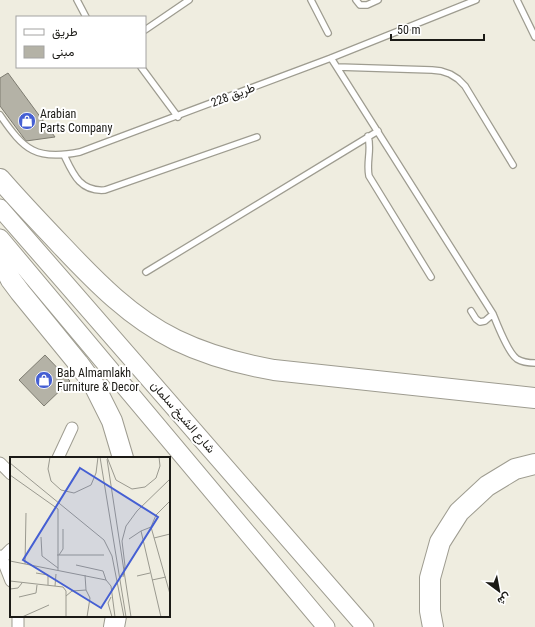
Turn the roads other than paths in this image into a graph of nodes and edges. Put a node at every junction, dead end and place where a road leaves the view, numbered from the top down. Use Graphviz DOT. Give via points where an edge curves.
graph roads {
  1 [pos="77,0"];
  2 [pos="189,0"];
  3 [pos="311,0"];
  4 [pos="356,0"];
  5 [pos="378,0"];
  6 [pos="476,0"];
  7 [pos="517,0"];
  8 [pos="463,2"];
  9 [pos="85,16"];
  10 [pos="146,29"];
  11 [pos="328,33"];
  12 [pos="535,37"];
  13 [pos="331,58"];
  14 [pos="337,67"];
  15 [pos="142,68"];
  16 [pos="0,115"];
  17 [pos="178,117"];
  18 [pos="378,131"];
  19 [pos="368,136"];
  20 [pos="257,137"];
  21 [pos="64,155"];
  22 [pos="513,165"];
  23 [pos="0,179"];
  24 [pos="0,208"];
  25 [pos="0,238"];
  26 [pos="0,259"];
  27 [pos="146,272"];
  28 [pos="431,277"];
  29 [pos="471,311"];
  30 [pos="493,314"];
  31 [pos="535,363"];
  32 [pos="535,398"];
  33 [pos="72,428"];
  34 [pos="58,457"];
  35 [pos="123,457"];
  36 [pos="0,463"];
  37 [pos="535,464"];
  38 [pos="10,473"];
  39 [pos="10,550"];
  40 [pos="1,557"];
  41 [pos="10,580"];
  42 [pos="116,617"];
  43 [pos="114,627"];
  44 [pos="326,627"];
  45 [pos="365,627"];
  46 [pos="433,627"];
  1 -- 9 [label="lane"];
  2 -- 10 [label="lane"];
  3 -- 11 [label="lane"];
  4 -- 5 [label="lane" via="360,5 367,5"];
  6 -- 8 [label="lane, طريق 228"];
  7 -- 12 [label="lane"];
  8 -- 13 [label="lane, طريق 228"];
  13 -- 14 [label="lane"];
  13 -- 17 [label="lane, طريق 228"];
  14 -- 18 [label="lane"];
  14 -- 22 [label="lane" via="432,70 450,74 458,79 470,94"];
  15 -- 17 [label="lane"];
  16 -- 21 [label="lane, طريق 228" via="14,135 31,149 41,154"];
  17 -- 21 [label="lane, طريق 228" via="96,147"];
  18 -- 19 [label="lane"];
  18 -- 30 [label="lane"];
  19 -- 27 [label="lane"];
  19 -- 28 [label="lane" via="369,176"];
  20 -- 21 [label="lane" via="98,191 83,185 73,174"];
  23 -- 32 [label="highway" via="107,292 139,318 194,348 233,362 274,370"];
  24 -- 45 [label="main road, شارع الشيخ سلمان"];
  25 -- 44 [label="main road, شارع الشيخ سلمان"];
  26 -- 35 [label="highway" via="11,280 94,385 112,421"];
  29 -- 30 [label="lane" via="480,322"];
  30 -- 31 [label="lane" via="516,358 526,363"];
  33 -- 34 [label="street"];
  36 -- 38 [label="street"];
  37 -- 46 [label="highway" via="515,469 487,486 459,512 440,542 430,578 430,611"];
  39 -- 40 [label="street"];
  40 -- 41 [label="street"];
  42 -- 43 [label="highway"];
}
